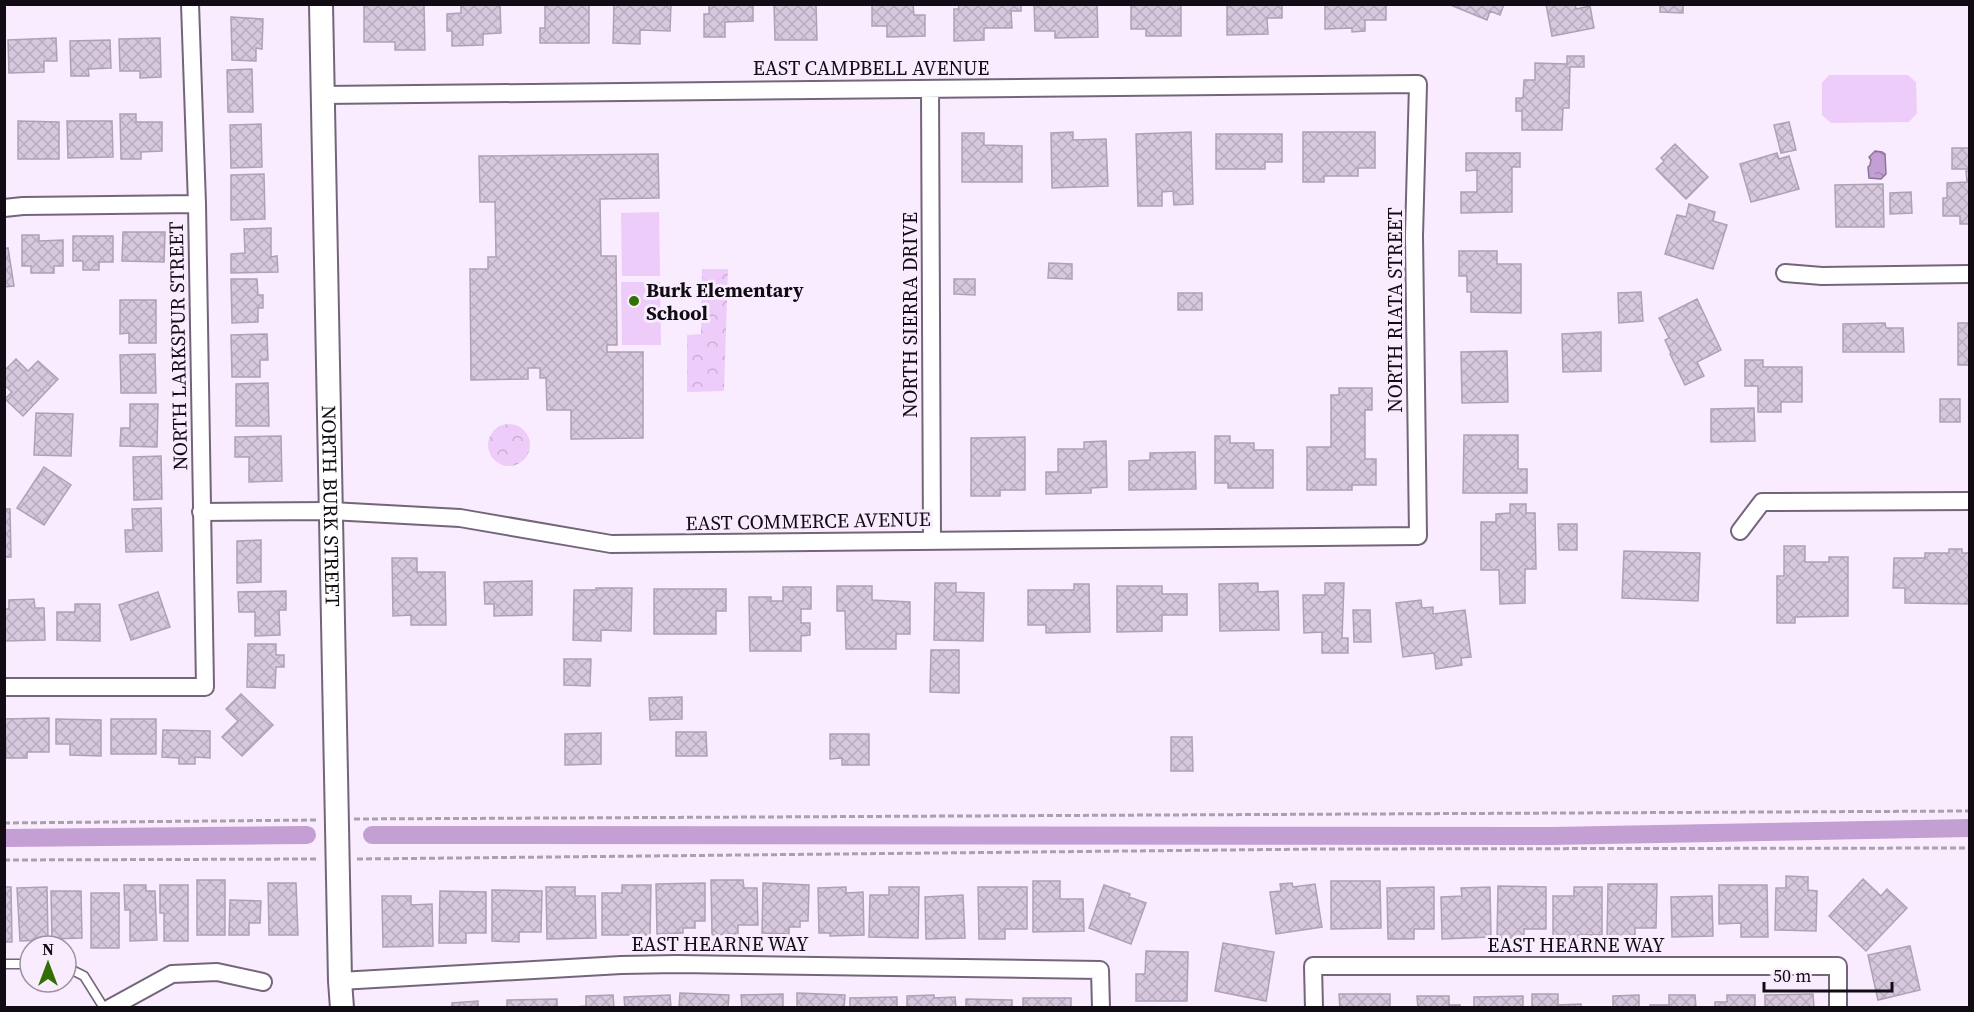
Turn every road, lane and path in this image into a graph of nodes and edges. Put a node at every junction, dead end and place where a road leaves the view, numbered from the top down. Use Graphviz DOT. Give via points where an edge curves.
graph roads {
  1 [pos="190,4"];
  2 [pos="321,4"];
  3 [pos="1418,84"];
  4 [pos="930,90"];
  5 [pos="323,95"];
  6 [pos="197,204"];
  7 [pos="4,208"];
  8 [pos="1785,273"];
  9 [pos="1970,274"];
  10 [pos="1970,501"];
  11 [pos="331,510"];
  12 [pos="201,512"];
  13 [pos="1740,531"];
  14 [pos="1418,536"];
  15 [pos="932,541"];
  16 [pos="4,687"];
  17 [pos="1970,811"];
  18 [pos="337,823"];
  19 [pos="4,824"];
  20 [pos="1970,848"];
  21 [pos="338,855"];
  22 [pos="4,860"];
  23 [pos="78,973"];
  24 [pos="340,981"];
  25 [pos="263,982"];
  26 [pos="104,1008"];
  27 [pos="110,1008"];
  28 [pos="342,1008"];
  29 [pos="1101,1008"];
  30 [pos="1314,1008"];
  31 [pos="1838,1008"];
  1 -- 6 [label="street, NORTH LARKSPUR STREET"];
  2 -- 5 [label="street, NORTH BURK STREET"];
  3 -- 4 [label="street, EAST CAMPBELL AVENUE"];
  3 -- 14 [label="street, NORTH RIATA STREET" via="1414,236"];
  4 -- 5 [label="street, EAST CAMPBELL AVENUE"];
  4 -- 15 [label="street, NORTH SIERRA DRIVE"];
  5 -- 11 [label="street, NORTH BURK STREET"];
  6 -- 7 [label="street"];
  6 -- 12 [label="street, NORTH LARKSPUR STREET"];
  8 -- 9 [label="street"];
  10 -- 13 [label="street" via="1762,502"];
  11 -- 12 [label="street, EAST COMMERCE AVENUE"];
  11 -- 15 [label="street, EAST COMMERCE AVENUE" via="460,518 611,544"];
  11 -- 18 [label="street, NORTH BURK STREET"];
  12 -- 16 [label="street, NORTH LARKSPUR STREET" via="205,687"];
  14 -- 15 [label="street, EAST COMMERCE AVENUE"];
  17 -- 18 [label="path"];
  18 -- 19 [label="path"];
  18 -- 21 [label="street, NORTH BURK STREET"];
  20 -- 21 [label="path"];
  21 -- 22 [label="path"];
  21 -- 24 [label="street, NORTH BURK STREET"];
  23 -- 26 [label="lane" via="84,976"];
  24 -- 28 [label="street, NORTH BURK STREET"];
  24 -- 29 [label="street, EAST HEARNE WAY" via="677,964 1100,970"];
  25 -- 27 [label="street" via="217,972 172,974"];
  30 -- 31 [label="street, EAST HEARNE WAY" via="1313,966 1838,966"];
}
